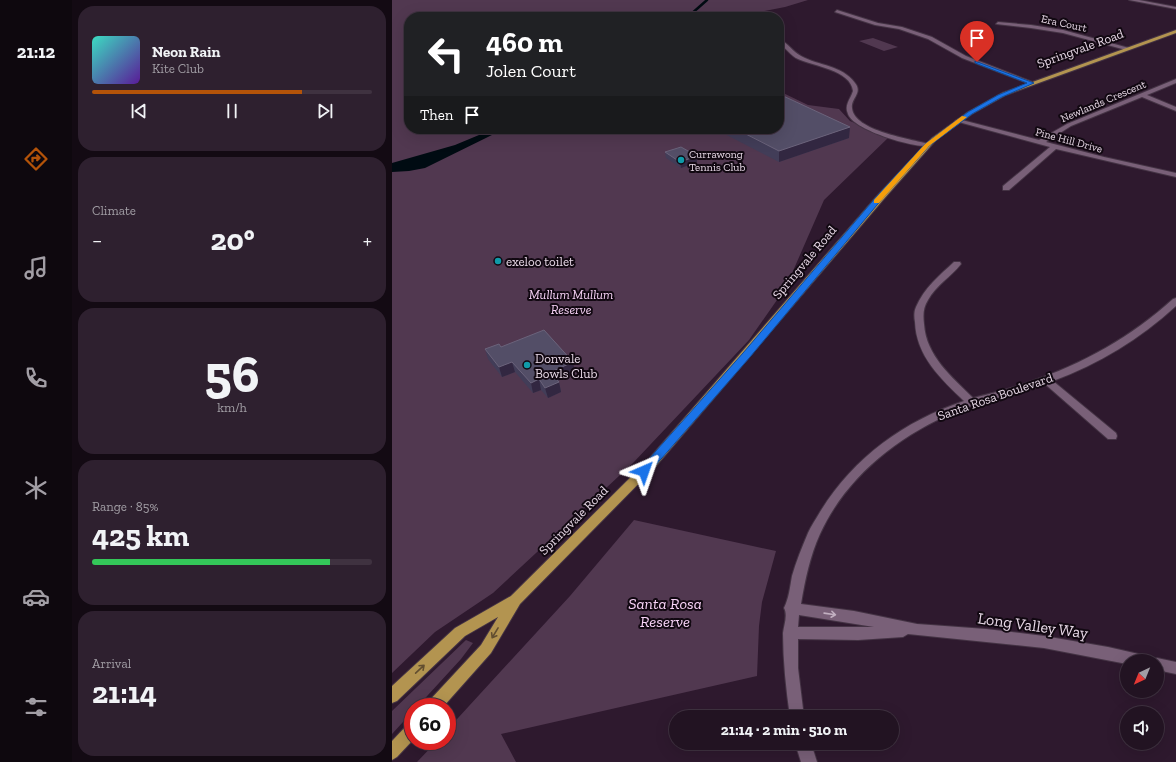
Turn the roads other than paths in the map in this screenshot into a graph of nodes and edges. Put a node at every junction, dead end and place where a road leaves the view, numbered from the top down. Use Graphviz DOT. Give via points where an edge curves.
graph roads {
  1 [pos="1131,0"];
  2 [pos="1176,8"];
  3 [pos="836,11"];
  4 [pos="998,23"];
  5 [pos="1176,31"];
  6 [pos="784,45"];
  7 [pos="1126,48"];
  8 [pos="1176,81"];
  9 [pos="1032,83"];
  10 [pos="1141,95"];
  11 [pos="1176,109"];
  12 [pos="958,121"];
  13 [pos="1040,143"];
  14 [pos="927,145"];
  15 [pos="1054,147"];
  16 [pos="1176,175"];
  17 [pos="1006,188"];
  18 [pos="957,264"];
  19 [pos="1176,301"];
  20 [pos="1046,380"];
  21 [pos="971,402"];
  22 [pos="1112,436"];
  23 [pos="516,600"];
  24 [pos="791,608"];
  25 [pos="917,630"];
  26 [pos="790,632"];
  27 [pos="1120,656"];
  28 [pos="1164,665"];
  29 [pos="1176,668"];
  30 [pos="392,696"];
  31 [pos="441,698"];
  32 [pos="796,710"];
  33 [pos="404,739"];
  34 [pos="805,750"];
  35 [pos="392,752"];
  36 [pos="809,762"];
  1 -- 2 [label="street"];
  3 -- 9 [label="street" via="930,38 964,57"];
  4 -- 7 [label="street, Era Court" via="1068,32"];
  5 -- 7 [label="main road, Springvale Road"];
  6 -- 14 [label="street" via="800,58 844,74 855,85 856,93 849,110 858,123 877,132"];
  7 -- 9 [label="main road, Springvale Road"];
  8 -- 10 [label="street, Newlands Crescent"];
  9 -- 12 [label="main road, Springvale Road" via="1000,96"];
  10 -- 11 [label="street"];
  10 -- 13 [label="street, Newlands Crescent" via="1062,128"];
  12 -- 13 [label="street, Pine Hill Drive"];
  12 -- 14 [label="main road, Springvale Road"];
  13 -- 15 [label="street, Pine Hill Drive"];
  14 -- 23 [label="main road, Springvale Road" via="652,463"];
  15 -- 16 [label="street, Pine Hill Drive"];
  15 -- 17 [label="street"];
  18 -- 21 [label="street" via="927,295 919,308 918,324 929,355"];
  19 -- 20 [label="street, Santa Rosa Boulevard" via="1125,342"];
  20 -- 21 [label="street, Santa Rosa Boulevard"];
  20 -- 22 [label="street"];
  21 -- 24 [label="street, Santa Rosa Boulevard" via="937,415 894,439 849,479 817,525 801,565"];
  30 -- 23 [label="main road, Springvale Road, one-way" via="460,632"];
  23 -- 31 [label="main road, Springvale Road, one-way" via="486,649"];
  24 -- 25 [label="street, Long Valley Way, one-way"];
  24 -- 26 [label="street, Santa Rosa Boulevard"];
  25 -- 26 [label="street, Long Valley Way" via="858,634"];
  25 -- 27 [label="street, Long Valley Way" via="1036,641"];
  26 -- 32 [label="street, Santa Rosa Boulevard" via="790,664"];
  28 -- 29 [label="street"];
  33 -- 35 [label="main road"];
  34 -- 36 [label="street"];
}
